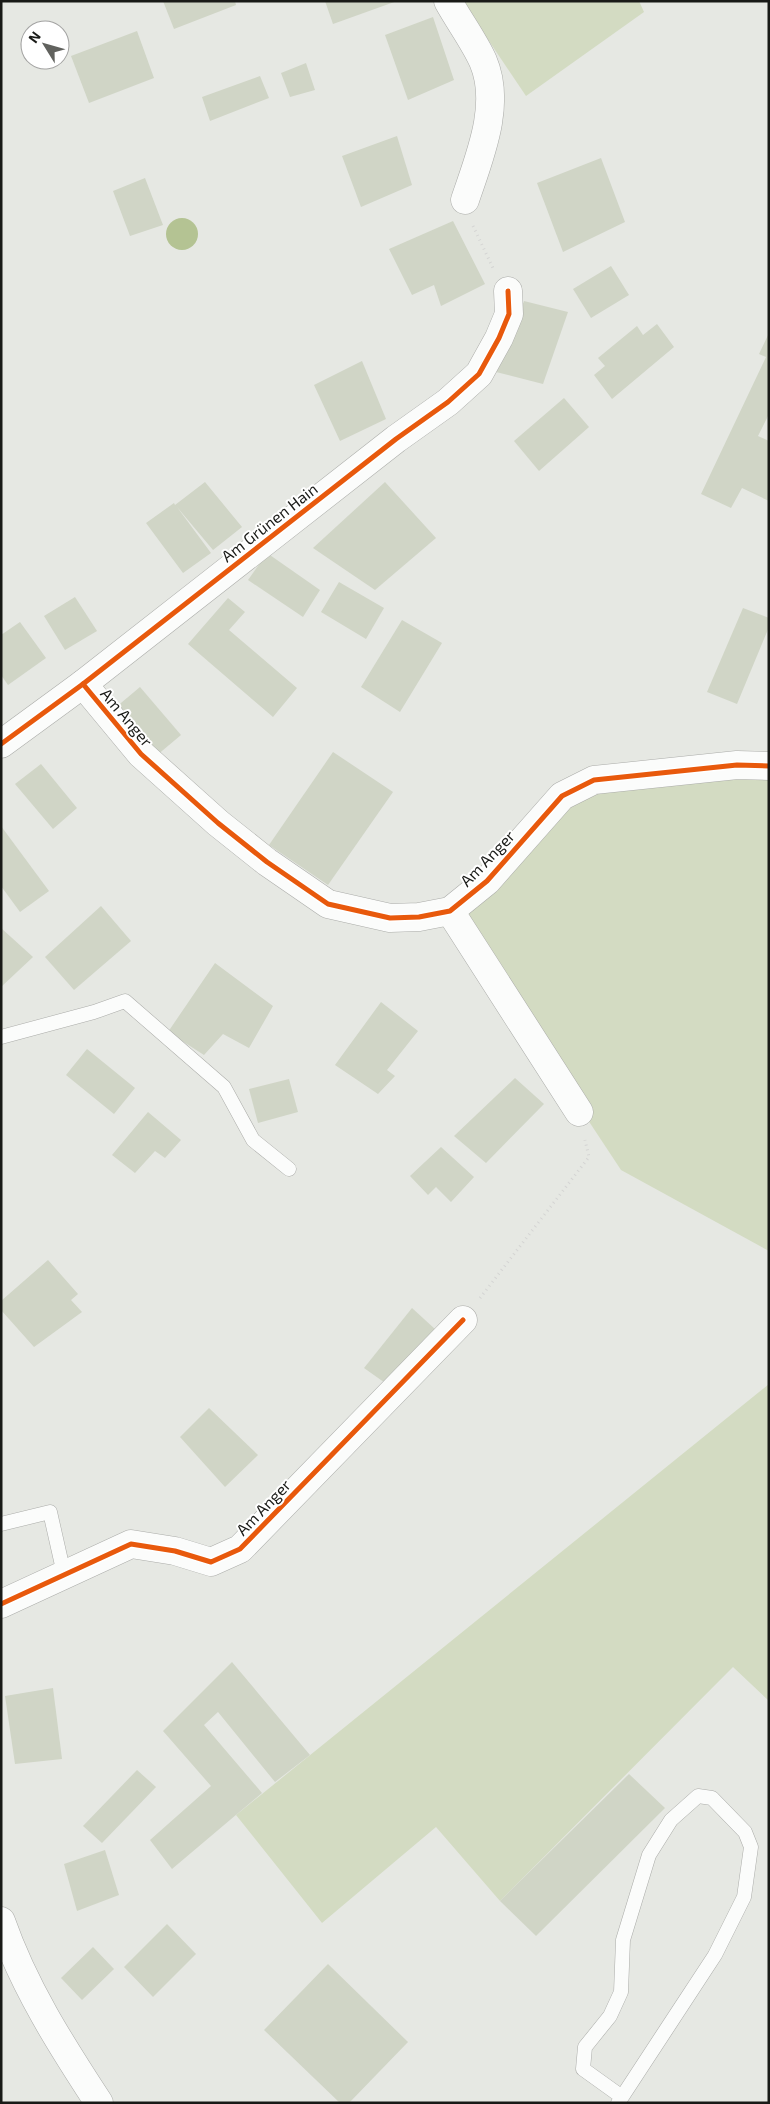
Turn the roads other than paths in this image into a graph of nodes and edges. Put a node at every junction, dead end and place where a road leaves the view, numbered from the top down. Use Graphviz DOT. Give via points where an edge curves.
graph roads {
  1 [pos="448,1"];
  2 [pos="465,200"];
  3 [pos="508,291"];
  4 [pos="83,684"];
  5 [pos="1,744"];
  6 [pos="769,766"];
  7 [pos="450,911"];
  8 [pos="1,1037"];
  9 [pos="579,1112"];
  10 [pos="290,1169"];
  11 [pos="463,1320"];
  12 [pos="1,1524"];
  13 [pos="64,1574"];
  14 [pos="1,1604"];
  15 [pos="1,1922"];
  16 [pos="620,2100"];
  17 [pos="99,2103"];
  1 -- 2 [label="street" via="483,62 490,102 484,138"];
  3 -- 4 [label="street, Am Grünen Hain" via="510,314 479,374 448,402 396,439"];
  4 -- 5 [label="street, Am Grünen Hain"];
  4 -- 7 [label="street, Am Anger" via="141,754 175,785 267,862 328,904 390,918"];
  6 -- 7 [label="street, Am Anger" via="737,764 594,780 562,796 487,881"];
  7 -- 9 [label="street"];
  8 -- 10 [label="lane" via="125,1001 224,1087 253,1140"];
  11 -- 13 [label="street, Am Anger" via="240,1549 211,1562 175,1551 131,1544"];
  12 -- 13 [label="lane" via="50,1512"];
  13 -- 14 [label="street, Am Anger"];
  15 -- 17 [label="street" via="13,1956 45,2018"];
  16 -- 16 [label="lane" via="715,1955 744,1897 751,1847 745,1832 712,1798 698,1796 671,1820 649,1855 623,1940 621,1992 610,2016 585,2047 583,2069"];
}
